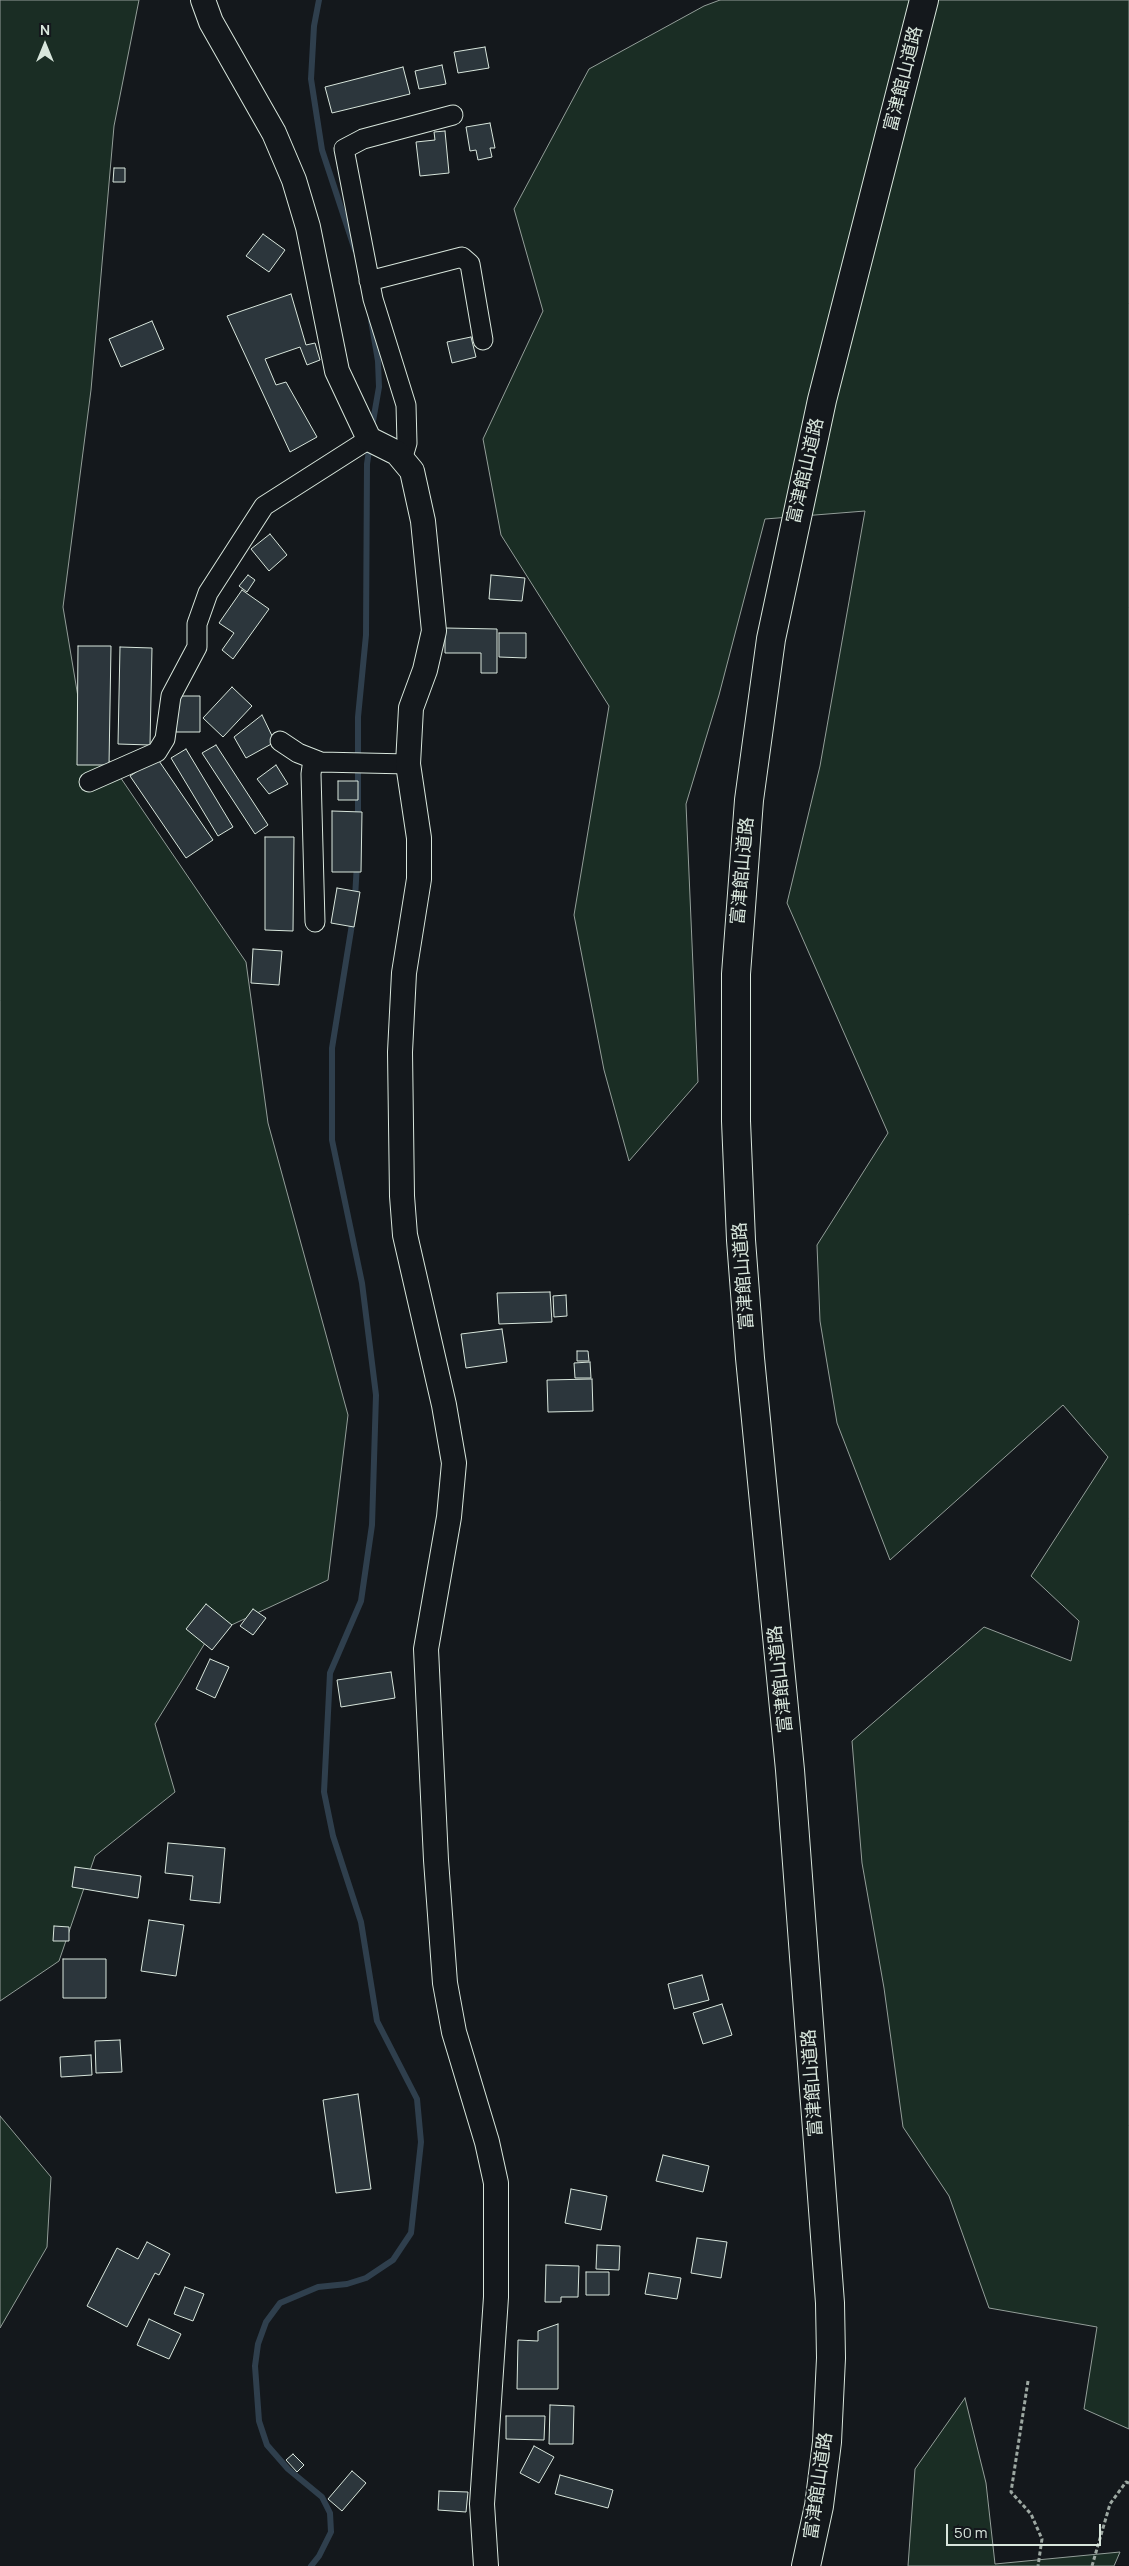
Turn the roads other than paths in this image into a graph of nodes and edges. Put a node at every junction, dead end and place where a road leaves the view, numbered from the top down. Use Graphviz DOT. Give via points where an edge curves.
graph roads {
  1 [pos="203,0"];
  2 [pos="924,0"];
  3 [pos="453,116"];
  4 [pos="369,281"];
  5 [pos="483,340"];
  6 [pos="369,439"];
  7 [pos="402,460"];
  8 [pos="280,741"];
  9 [pos="313,759"];
  10 [pos="408,764"];
  11 [pos="89,782"];
  12 [pos="315,922"];
  13 [pos="486,2566"];
  14 [pos="806,2566"];
  1 -- 6 [label="street" via="211,22 274,133 294,180 308,227 337,371"];
  2 -- 14 [label="highway, 富津館山道路" via="822,400 771,639 749,800 736,965 736,1120 741,1240 790,1770 830,2303 827,2442 819,2506"];
  3 -- 4 [label="street" via="363,139 344,149"];
  4 -- 5 [label="street" via="462,257 470,264"];
  4 -- 7 [label="street" via="406,405 407,443"];
  6 -- 7 [label="street" via="397,453"];
  6 -- 11 [label="street" via="264,506 208,594 196,624 197,647 171,696 165,739 161,746 157,752"];
  7 -- 10 [label="street" via="412,472 423,521 434,630 425,670 411,708"];
  8 -- 9 [label="street"];
  9 -- 10 [label="street" via="321,762"];
  9 -- 12 [label="street"];
  10 -- 13 [label="street" via="419,838 419,879 404,973 400,1042 402,1196 405,1235 454,1463 449,1517 426,1649 436,1860 445,1983 454,2032 496,2183 496,2297 482,2504"];
}
